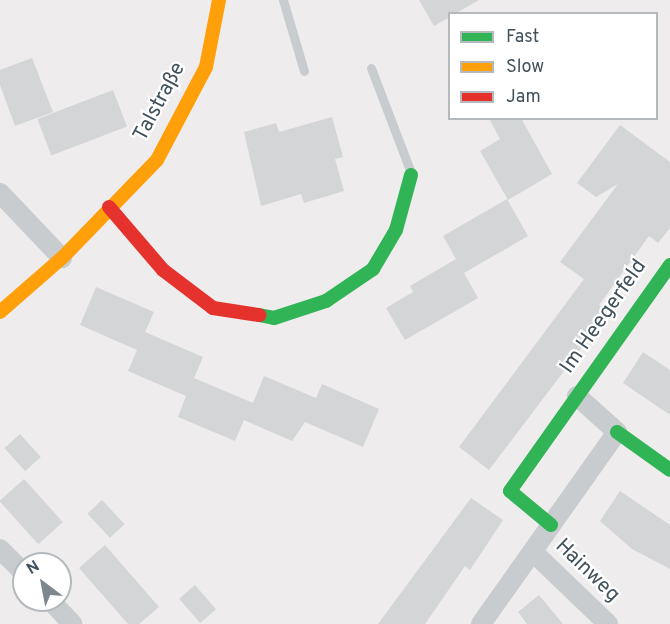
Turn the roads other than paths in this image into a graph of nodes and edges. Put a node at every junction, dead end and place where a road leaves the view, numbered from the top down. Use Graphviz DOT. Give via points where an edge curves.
graph roads {
  1 [pos="219,0"];
  2 [pos="283,0"];
  3 [pos="371,68"];
  4 [pos="304,70"];
  5 [pos="411,175"];
  6 [pos="0,193"];
  7 [pos="109,207"];
  8 [pos="62,258"];
  9 [pos="670,265"];
  10 [pos="0,312"];
  11 [pos="577,396"];
  12 [pos="617,432"];
  13 [pos="670,470"];
  14 [pos="551,525"];
  15 [pos="0,549"];
  16 [pos="533,552"];
  17 [pos="12,561"];
  18 [pos="61,612"];
  19 [pos="72,624"];
  20 [pos="481,624"];
  21 [pos="608,624"];
  1 -- 7 [label="street, Talstraße" via="206,67 179,119 157,160"];
  2 -- 4 [label="lane"];
  3 -- 5 [label="lane"];
  5 -- 7 [label="street" via="396,230 373,269 326,301 274,318 213,308 163,270"];
  6 -- 8 [label="street"];
  7 -- 8 [label="street, Talstraße"];
  8 -- 10 [label="street, Talstraße"];
  9 -- 11 [label="street, Im Heegerfeld"];
  11 -- 12 [label="street, Im Heegerfeld"];
  11 -- 14 [label="street, Im Heegerfeld" via="510,491"];
  12 -- 13 [label="street, Im Heegerfeld"];
  12 -- 14 [label="street"];
  14 -- 16 [label="street"];
  15 -- 17 [label="street"];
  16 -- 20 [label="street"];
  16 -- 21 [label="street, Hainweg"];
  18 -- 19 [label="street"];
}
